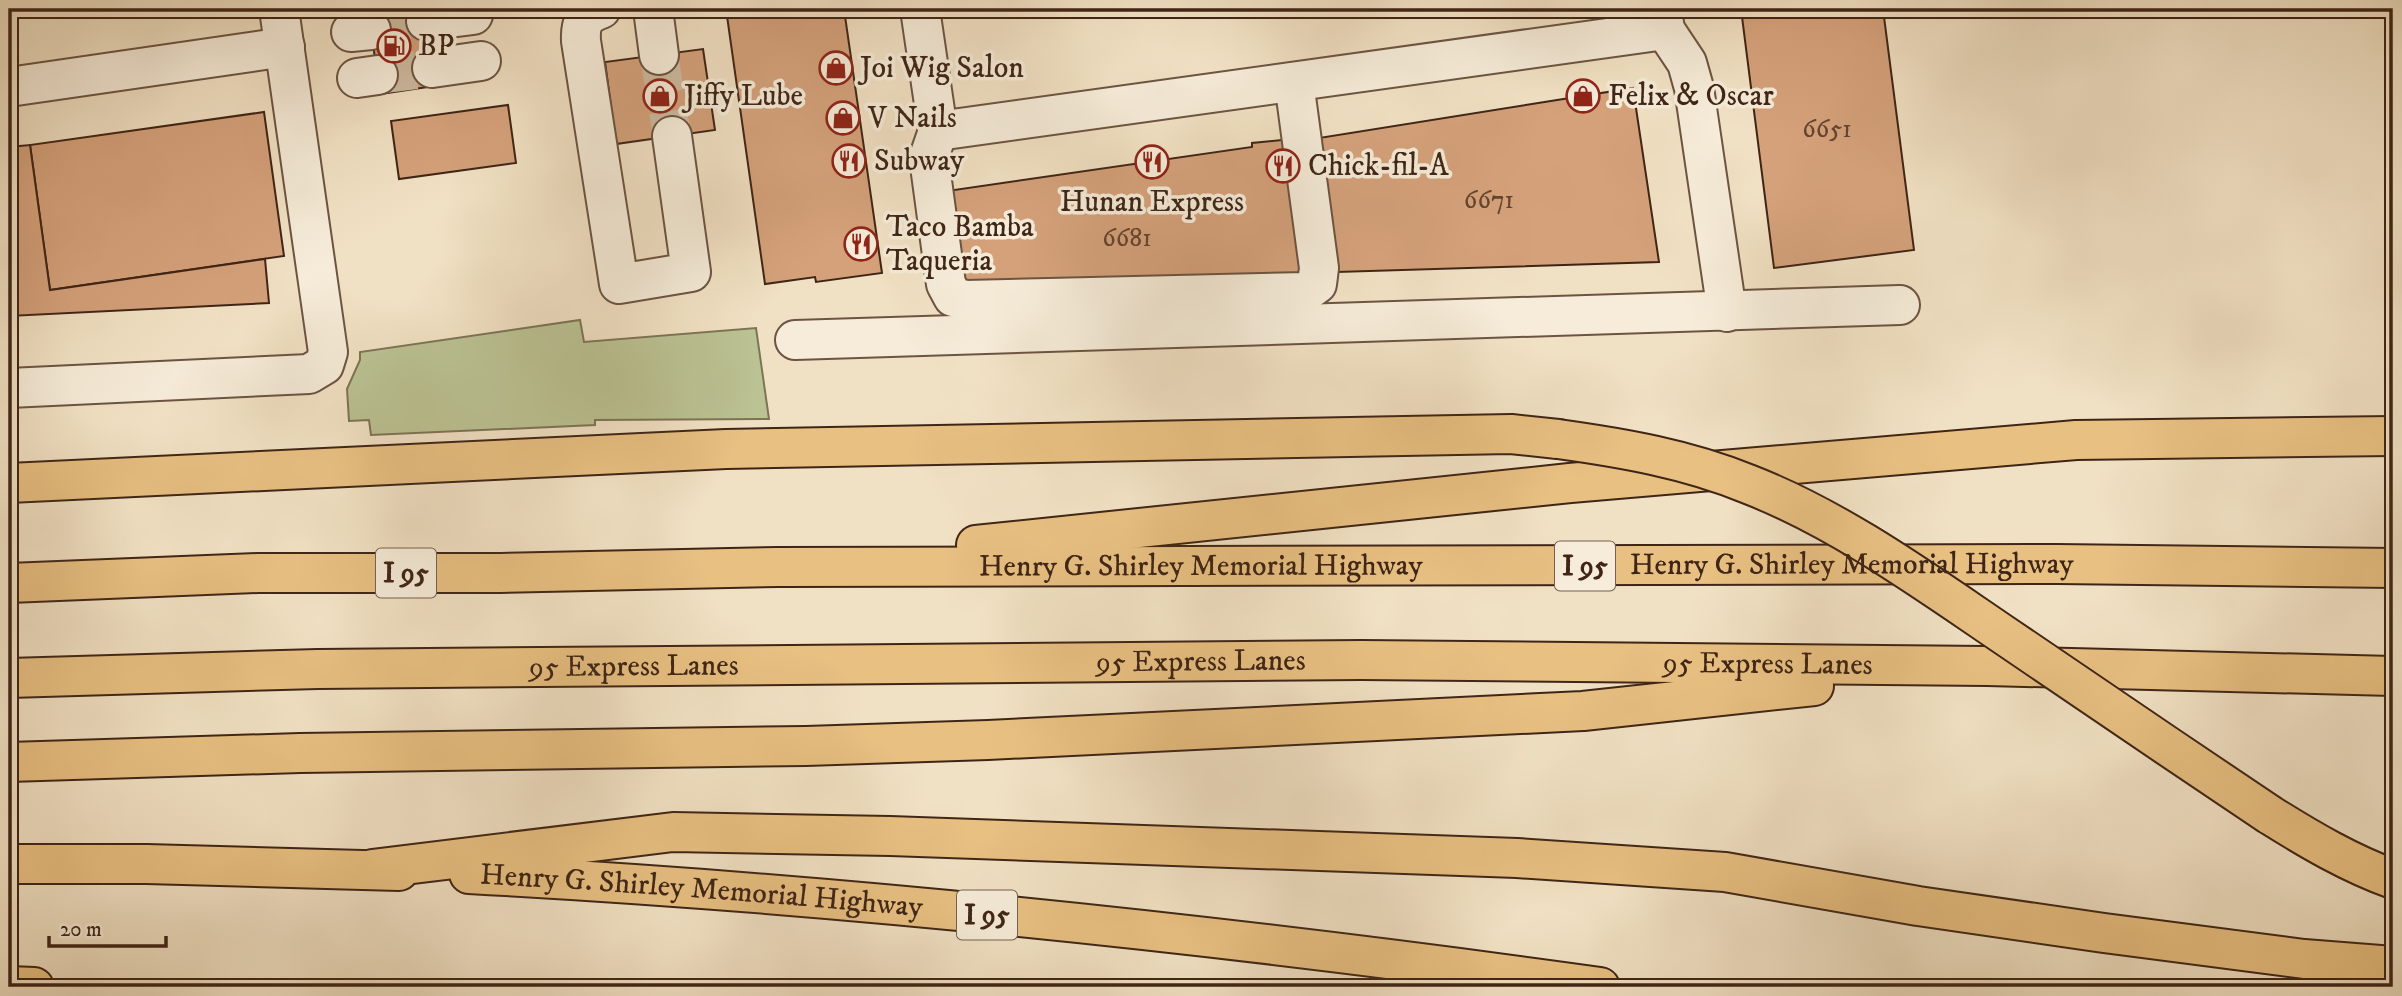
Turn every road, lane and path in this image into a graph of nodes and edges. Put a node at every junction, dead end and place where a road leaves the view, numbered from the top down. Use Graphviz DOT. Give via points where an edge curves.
graph roads {
  1 [pos="279,9"];
  2 [pos="601,9"];
  3 [pos="653,9"];
  4 [pos="920,9"];
  5 [pos="473,15"];
  6 [pos="1663,19"];
  7 [pos="426,22"];
  8 [pos="285,47"];
  9 [pos="659,55"];
  10 [pos="481,61"];
  11 [pos="432,68"];
  12 [pos="1294,82"];
  13 [pos="9,87"];
  14 [pos="938,131"];
  15 [pos="672,136"];
  16 [pos="1900,305"];
  17 [pos="1727,312"];
  18 [pos="934,336"];
  19 [pos="794,341"];
  20 [pos="9,388"];
  21 [pos="2393,436"];
  22 [pos="9,483"];
  23 [pos="778,567"];
  24 [pos="2393,568"];
  25 [pos="9,583"];
  26 [pos="1987,667"];
  27 [pos="2393,676"];
  28 [pos="9,678"];
  29 [pos="9,762"];
  30 [pos="9,864"];
  31 [pos="372,869"];
  32 [pos="2393,879"];
  33 [pos="2393,966"];
  34 [pos="9,986"];
  35 [pos="34,987"];
  36 [pos="1600,987"];
  1 -- 8 [label="lane"];
  2 -- 15 [label="lane" via="584,18 580,27 619,284 691,272"];
  3 -- 9 [label="lane"];
  4 -- 14 [label="lane"];
  5 -- 7 [label="lane"];
  6 -- 12 [label="lane"];
  6 -- 17 [label="lane" via="1687,63 1694,88"];
  8 -- 13 [label="lane"];
  8 -- 20 [label="lane" via="328,352 324,365 309,374"];
  10 -- 11 [label="lane"];
  12 -- 14 [label="lane"];
  12 -- 14 [label="lane" via="1319,268 1317,284 1306,292 953,297 946,284 930,166"];
  14 -- 18 [label="lane" via="918,149 914,166"];
  16 -- 17 [label="lane"];
  17 -- 18 [label="lane"];
  18 -- 19 [label="lane"];
  21 -- 23 [label="highway" via="2076,440 1947,450 1388,500"];
  22 -- 32 [label="highway, bridge" via="726,449 1511,434 1613,447 1674,459 1749,484 1823,520 1925,581 2316,844"];
  23 -- 24 [label="highway, Henry G. Shirley Memorial Highway / I 95" via="2057,564"];
  23 -- 25 [label="highway, Henry G. Shirley Memorial Highway / I 95" via="258,573"];
  26 -- 27 [label="highway, 95 Express Lanes"];
  26 -- 28 [label="highway, 95 Express Lanes" via="1347,660 318,669"];
  26 -- 29 [label="highway" via="1583,711 1171,732 806,746"];
  30 -- 31 [label="highway, Henry G. Shirley Memorial Highway / I 95"];
  31 -- 33 [label="highway" via="673,832 1517,858 1725,872 2104,933"];
  31 -- 36 [label="highway, Henry G. Shirley Memorial Highway / I 95" via="797,896 1189,935"];
  34 -- 35 [label="highway"];
}
